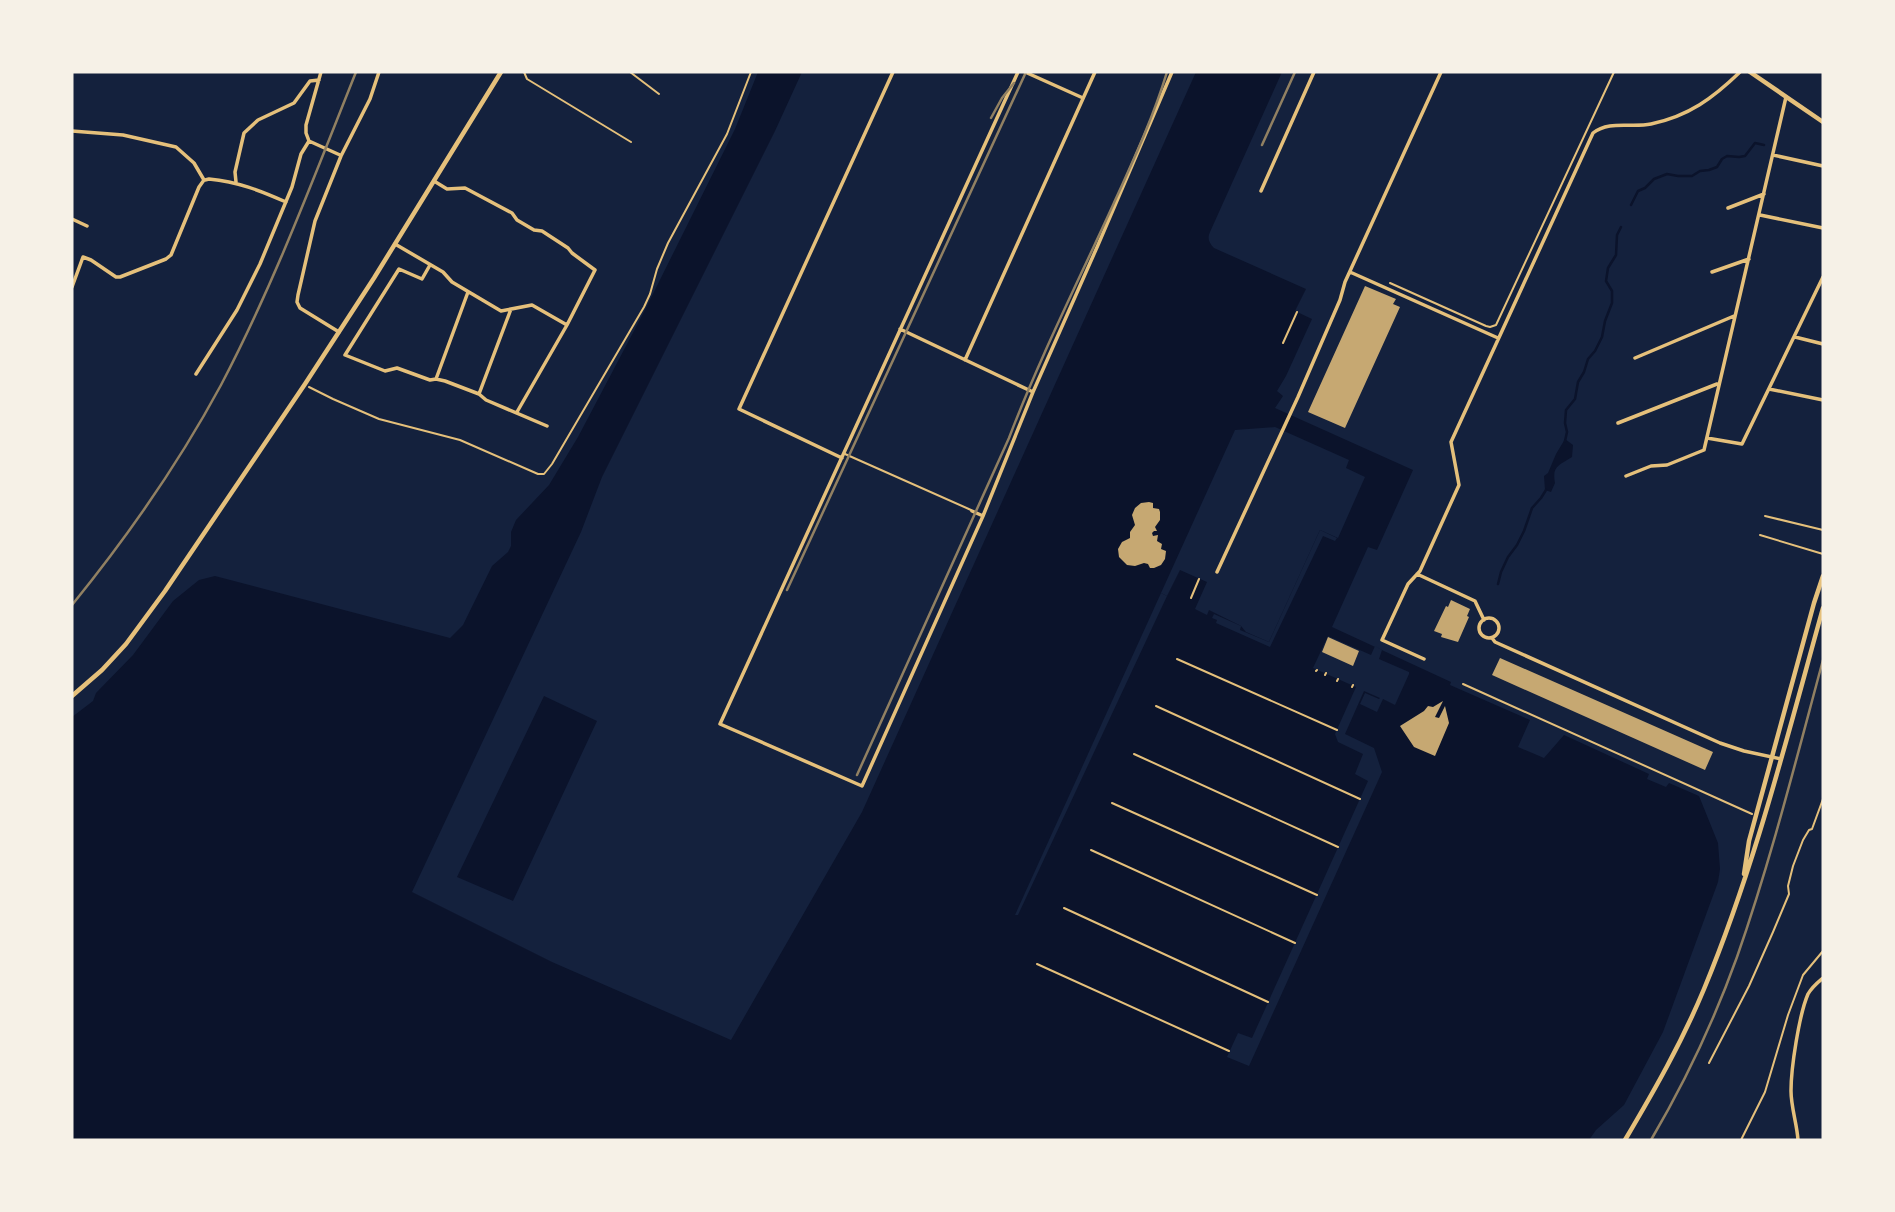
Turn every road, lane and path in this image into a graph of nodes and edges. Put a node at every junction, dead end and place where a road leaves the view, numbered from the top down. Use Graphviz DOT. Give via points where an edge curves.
graph roads {
  1 [pos="321,72"];
  2 [pos="379,72"];
  3 [pos="501,72"];
  4 [pos="524,72"];
  5 [pos="630,72"];
  6 [pos="893,72"];
  7 [pos="1018,72"];
  8 [pos="1025,72"];
  9 [pos="1095,72"];
  10 [pos="1172,72"];
  11 [pos="1314,72"];
  12 [pos="1441,72"];
  13 [pos="1614,72"];
  14 [pos="1740,72"];
  15 [pos="1749,72"];
  16 [pos="318,80"];
  17 [pos="659,93"];
  18 [pos="1083,97"];
  19 [pos="1786,97"];
  20 [pos="1823,122"];
  21 [pos="72,131"];
  22 [pos="309,141"];
  23 [pos="631,142"];
  24 [pos="1773,155"];
  25 [pos="341,156"];
  26 [pos="1823,166"];
  27 [pos="204,180"];
  28 [pos="434,181"];
  29 [pos="236,182"];
  30 [pos="1261,191"];
  31 [pos="1764,194"];
  32 [pos="286,202"];
  33 [pos="1728,208"];
  34 [pos="1759,215"];
  35 [pos="72,219"];
  36 [pos="87,226"];
  37 [pos="1823,228"];
  38 [pos="395,244"];
  39 [pos="1749,258"];
  40 [pos="430,265"];
  41 [pos="1350,272"];
  42 [pos="1712,272"];
  43 [pos="1823,277"];
  44 [pos="1387,282"];
  45 [pos="72,285"];
  46 [pos="1821,287"];
  47 [pos="468,292"];
  48 [pos="511,309"];
  49 [pos="1297,312"];
  50 [pos="1735,316"];
  51 [pos="567,325"];
  52 [pos="900,329"];
  53 [pos="339,332"];
  54 [pos="1794,337"];
  55 [pos="1498,338"];
  56 [pos="1283,343"];
  57 [pos="1823,344"];
  58 [pos="1636,358"];
  59 [pos="965,360"];
  60 [pos="195,374"];
  61 [pos="436,379"];
  62 [pos="1718,384"];
  63 [pos="1769,389"];
  64 [pos="1033,392"];
  65 [pos="479,394"];
  66 [pos="1823,400"];
  67 [pos="517,412"];
  68 [pos="1618,423"];
  69 [pos="547,426"];
  70 [pos="1707,438"];
  71 [pos="842,456"];
  72 [pos="1626,475"];
  73 [pos="972,511"];
  74 [pos="983,516"];
  75 [pos="1765,516"];
  76 [pos="1823,530"];
  77 [pos="1760,535"];
  78 [pos="1823,554"];
  79 [pos="1216,572"];
  80 [pos="1417,574"];
  81 [pos="1823,576"];
  82 [pos="1199,579"];
  83 [pos="1191,598"];
  84 [pos="1823,608"];
  85 [pos="1484,620"];
  86 [pos="1492,638"];
  87 [pos="1177,659"];
  88 [pos="1424,659"];
  89 [pos="1463,684"];
  90 [pos="72,696"];
  91 [pos="1156,706"];
  92 [pos="1337,730"];
  93 [pos="1134,754"];
  94 [pos="1772,757"];
  95 [pos="1781,759"];
  96 [pos="1360,799"];
  97 [pos="1823,799"];
  98 [pos="1112,803"];
  99 [pos="1756,816"];
  100 [pos="1338,847"];
  101 [pos="1091,850"];
  102 [pos="1742,885"];
  103 [pos="1317,895"];
  104 [pos="1064,908"];
  105 [pos="1295,943"];
  106 [pos="1823,951"];
  107 [pos="1037,964"];
  108 [pos="1823,978"];
  109 [pos="1268,1002"];
  110 [pos="1229,1051"];
  111 [pos="1709,1063"];
  112 [pos="1625,1140"];
  113 [pos="1741,1140"];
  114 [pos="1798,1140"];
  1 -- 16 [label="street"];
  2 -- 25 [label="street"];
  3 -- 28 [label="street"];
  4 -- 23 [label="lane" via="527,79"];
  5 -- 17 [label="lane"];
  6 -- 71 [label="street" via="738,409"];
  7 -- 52 [label="street"];
  8 -- 18 [label="street"];
  9 -- 18 [label="street"];
  10 -- 64 [label="street"];
  11 -- 30 [label="street"];
  12 -- 41 [label="street"];
  13 -- 44 [label="path" via="1496,325 1486,326"];
  14 -- 55 [label="street" via="1692,110 1649,124 1600,127 1593,133"];
  15 -- 19 [label="street"];
  16 -- 22 [label="street" via="306,125"];
  16 -- 29 [label="street" via="310,81 294,103 258,120 244,133"];
  18 -- 59 [label="street"];
  19 -- 20 [label="street"];
  19 -- 24 [label="street"];
  21 -- 27 [label="street" via="123,135 176,147"];
  22 -- 25 [label="street"];
  22 -- 32 [label="street" via="300,154"];
  24 -- 26 [label="street"];
  24 -- 31 [label="street"];
  25 -- 53 [label="street" via="315,221 297,302"];
  27 -- 29 [label="street"];
  27 -- 45 [label="street" via="166,259 116,277 83,257"];
  28 -- 38 [label="street"];
  28 -- 51 [label="street" via="447,189 465,188 512,213 595,270"];
  29 -- 32 [label="street"];
  31 -- 33 [label="street"];
  31 -- 34 [label="street"];
  32 -- 60 [label="street" via="237,310"];
  34 -- 37 [label="street"];
  34 -- 39 [label="street"];
  35 -- 36 [label="street"];
  38 -- 40 [label="street"];
  38 -- 53 [label="street"];
  39 -- 42 [label="street"];
  39 -- 50 [label="street"];
  40 -- 47 [label="street"];
  40 -- 61 [label="street" via="422,278 399,269 345,355 385,371 397,368"];
  41 -- 55 [label="street"];
  41 -- 79 [label="street"];
  43 -- 46 [label="street"];
  46 -- 54 [label="street"];
  47 -- 48 [label="street" via="500,312"];
  47 -- 61 [label="street"];
  48 -- 51 [label="street" via="532,305"];
  48 -- 65 [label="street"];
  49 -- 56 [label="path"];
  50 -- 58 [label="street"];
  50 -- 62 [label="street"];
  51 -- 67 [label="street"];
  52 -- 59 [label="street"];
  52 -- 71 [label="street"];
  53 -- 90 [label="street" via="145,621"];
  54 -- 57 [label="street"];
  54 -- 63 [label="street"];
  55 -- 80 [label="street" via="1451,442 1459,485"];
  59 -- 64 [label="street"];
  61 -- 65 [label="street"];
  62 -- 68 [label="street"];
  62 -- 70 [label="street"];
  63 -- 66 [label="street"];
  63 -- 70 [label="street" via="1742,444"];
  64 -- 74 [label="street"];
  65 -- 67 [label="street"];
  67 -- 69 [label="street"];
  70 -- 72 [label="street" via="1704,450"];
  71 -- 73 [label="lane"];
  71 -- 74 [label="street" via="720,724 862,786"];
  73 -- 74 [label="street"];
  75 -- 76 [label="lane"];
  77 -- 78 [label="lane"];
  80 -- 85 [label="street" via="1475,601"];
  80 -- 88 [label="street" via="1382,640"];
  81 -- 94 [label="street"];
  82 -- 83 [label="path"];
  84 -- 95 [label="street"];
  85 -- 86 [label="street" via="1479,631"];
  85 -- 86 [label="street" via="1493,619 1498,625"];
  86 -- 94 [label="street" via="1720,743"];
  87 -- 92 [label="path"];
  89 -- 99 [label="path"];
  91 -- 96 [label="path"];
  93 -- 100 [label="path"];
  94 -- 95 [label="street"];
  94 -- 99 [label="street"];
  95 -- 102 [label="street"];
  97 -- 111 [label="path" via="1812,829 1802,840 1789,894 1773,932"];
  98 -- 103 [label="path"];
  99 -- 102 [label="street"];
  101 -- 105 [label="path"];
  102 -- 112 [label="street" via="1703,990"];
  104 -- 109 [label="path"];
  106 -- 113 [label="lane" via="1804,975 1765,1092"];
  107 -- 110 [label="path"];
  108 -- 114 [label="street" via="1809,992 1796,1046 1790,1092"];
}
